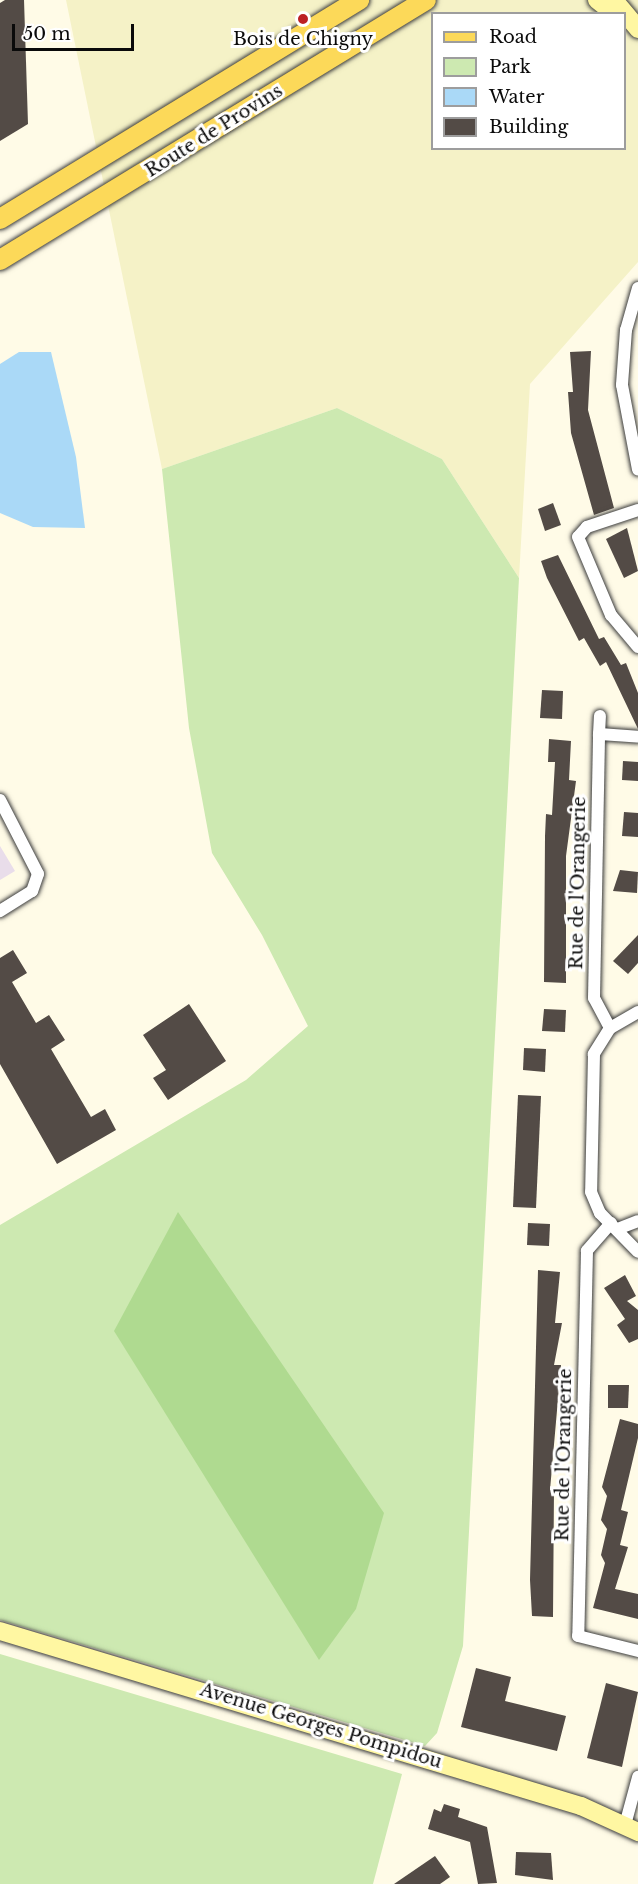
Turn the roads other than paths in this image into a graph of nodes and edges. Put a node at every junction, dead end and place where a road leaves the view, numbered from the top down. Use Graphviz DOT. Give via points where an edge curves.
graph roads {
  1 [pos="358,0"];
  2 [pos="426,0"];
  3 [pos="597,0"];
  4 [pos="614,0"];
  5 [pos="612,12"];
  6 [pos="624,12"];
  7 [pos="626,15"];
  8 [pos="638,30"];
  9 [pos="0,219"];
  10 [pos="0,261"];
  11 [pos="638,288"];
  12 [pos="638,470"];
  13 [pos="638,510"];
  14 [pos="638,647"];
  15 [pos="600,716"];
  16 [pos="599,734"];
  17 [pos="638,737"];
  18 [pos="0,800"];
  19 [pos="0,911"];
  20 [pos="638,1012"];
  21 [pos="610,1028"];
  22 [pos="638,1221"];
  23 [pos="616,1225"];
  24 [pos="638,1252"];
  25 [pos="0,1631"];
  26 [pos="638,1651"];
  27 [pos="638,1777"];
  28 [pos="632,1828"];
  1 -- 9 [label="main road, Route de Provins"];
  2 -- 10 [label="main road, Route de Provins"];
  3 -- 5 [label="main road"];
  4 -- 6 [label="main road"];
  7 -- 8 [label="main road"];
  11 -- 12 [label="street" via="626,330 622,385"];
  13 -- 14 [label="street" via="587,527 578,537 611,615"];
  15 -- 16 [label="street, Rue de l'Orangerie"];
  16 -- 17 [label="street"];
  16 -- 21 [label="street, Rue de l'Orangerie" via="594,998"];
  18 -- 19 [label="street" via="38,874 32,891"];
  20 -- 21 [label="street"];
  21 -- 23 [label="street" via="594,1054 591,1192"];
  22 -- 23 [label="street, Rue de l'Orangerie"];
  23 -- 24 [label="street"];
  23 -- 26 [label="street, Rue de l'Orangerie" via="587,1251 578,1636"];
  25 -- 28 [label="main road, Avenue Georges Pompidou" via="405,1751"];
  27 -- 28 [label="street"];
}
